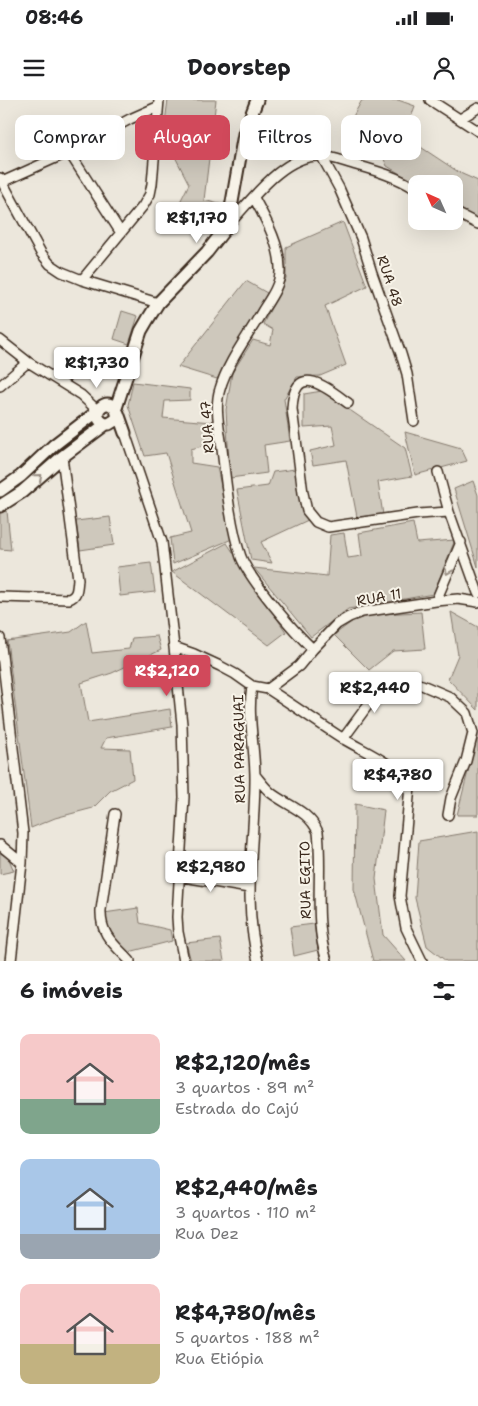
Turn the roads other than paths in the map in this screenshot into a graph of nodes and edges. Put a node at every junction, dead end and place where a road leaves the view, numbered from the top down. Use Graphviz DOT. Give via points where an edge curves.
graph roads {
  1 [pos="430,100"];
  2 [pos="257,101"];
  3 [pos="158,103"];
  4 [pos="478,108"];
  5 [pos="460,119"];
  6 [pos="125,122"];
  7 [pos="478,131"];
  8 [pos="331,158"];
  9 [pos="50,160"];
  10 [pos="74,160"];
  11 [pos="299,160"];
  12 [pos="324,160"];
  13 [pos="1,180"];
  14 [pos="408,185"];
  15 [pos="254,198"];
  16 [pos="463,216"];
  17 [pos="478,224"];
  18 [pos="228,225"];
  19 [pos="121,233"];
  20 [pos="82,280"];
  21 [pos="158,303"];
  22 [pos="0,340"];
  23 [pos="28,362"];
  24 [pos="125,381"];
  25 [pos="0,386"];
  26 [pos="348,403"];
  27 [pos="101,407"];
  28 [pos="113,417"];
  29 [pos="414,421"];
  30 [pos="125,433"];
  31 [pos="62,457"];
  32 [pos="438,472"];
  33 [pos="0,491"];
  34 [pos="0,506"];
  35 [pos="449,512"];
  36 [pos="461,542"];
  37 [pos="478,593"];
  38 [pos="0,597"];
  39 [pos="436,601"];
  40 [pos="478,602"];
  41 [pos="0,638"];
  42 [pos="174,647"];
  43 [pos="313,649"];
  44 [pos="252,686"];
  45 [pos="268,689"];
  46 [pos="343,739"];
  47 [pos="255,775"];
  48 [pos="269,792"];
  49 [pos="254,802"];
  50 [pos="115,814"];
  51 [pos="448,815"];
  52 [pos="0,845"];
  53 [pos="22,863"];
  54 [pos="178,876"];
  55 [pos="249,888"];
  56 [pos="11,961"];
  57 [pos="130,961"];
  58 [pos="184,961"];
  59 [pos="258,961"];
  60 [pos="327,961"];
  61 [pos="422,961"];
  1 -- 5 [label="street"];
  2 -- 18 [label="main road" via="244,134"];
  3 -- 6 [label="street"];
  3 -- 19 [label="street" via="150,194"];
  4 -- 5 [label="street"];
  5 -- 7 [label="street"];
  8 -- 14 [label="street" via="374,170"];
  9 -- 13 [label="street"];
  10 -- 19 [label="street"];
  11 -- 15 [label="street" via="278,172"];
  12 -- 29 [label="street, RUA 48" via="362,238 405,368"];
  13 -- 20 [label="street" via="41,253 62,272"];
  15 -- 18 [label="street"];
  15 -- 43 [label="street, RUA 47" via="279,256 280,274 270,300 224,376 218,406 223,456 242,558 262,590"];
  16 -- 17 [label="street"];
  18 -- 21 [label="main road"];
  19 -- 20 [label="street"];
  20 -- 21 [label="street"];
  21 -- 24 [label="main road" via="142,331"];
  22 -- 23 [label="street"];
  23 -- 25 [label="street"];
  23 -- 27 [label="street"];
  24 -- 27 [label="main road"];
  24 -- 28 [label="main road"];
  26 -- 35 [label="street" via="318,382 308,380 300,384 292,398 303,494 307,511 316,522 328,527"];
  27 -- 28 [label="main road" via="111,404"];
  27 -- 28 [label="main road" via="98,418"];
  27 -- 33 [label="main road"];
  28 -- 30 [label="main road"];
  28 -- 31 [label="main road"];
  30 -- 42 [label="street" via="162,542"];
  34 -- 31 [label="main road, one-way" via="22,492"];
  31 -- 38 [label="street" via="78,579 76,593 69,599"];
  32 -- 35 [label="street"];
  35 -- 36 [label="street"];
  36 -- 37 [label="street"];
  36 -- 39 [label="street, one-way"];
  39 -- 40 [label="street, RUA 11" via="458,599"];
  39 -- 43 [label="street, RUA 11" via="362,612 349,617"];
  41 -- 53 [label="street" via="23,833"];
  42 -- 44 [label="street" via="220,666"];
  42 -- 54 [label="street" via="182,724 184,797"];
  43 -- 45 [label="street, RUA 11" via="299,666"];
  44 -- 45 [label="street"];
  44 -- 47 [label="street, RUA PARAGUAI" via="249,703"];
  45 -- 46 [label="street"];
  46 -- 51 [label="street" via="376,694 401,680 450,697 467,713 473,733"];
  46 -- 61 [label="street" via="396,770 410,786 400,896 406,928"];
  47 -- 48 [label="street, RUA EGITO"];
  47 -- 49 [label="street, RUA PARAGUAI"];
  48 -- 49 [label="street"];
  48 -- 60 [label="street, RUA EGITO" via="306,814 318,832 320,925"];
  49 -- 55 [label="street, RUA PARAGUAI"];
  50 -- 57 [label="street" via="101,922 109,940"];
  52 -- 53 [label="street"];
  53 -- 56 [label="street"];
  54 -- 55 [label="street"];
  54 -- 58 [label="street" via="178,932"];
  55 -- 59 [label="street, RUA PARAGUAI"];
}
